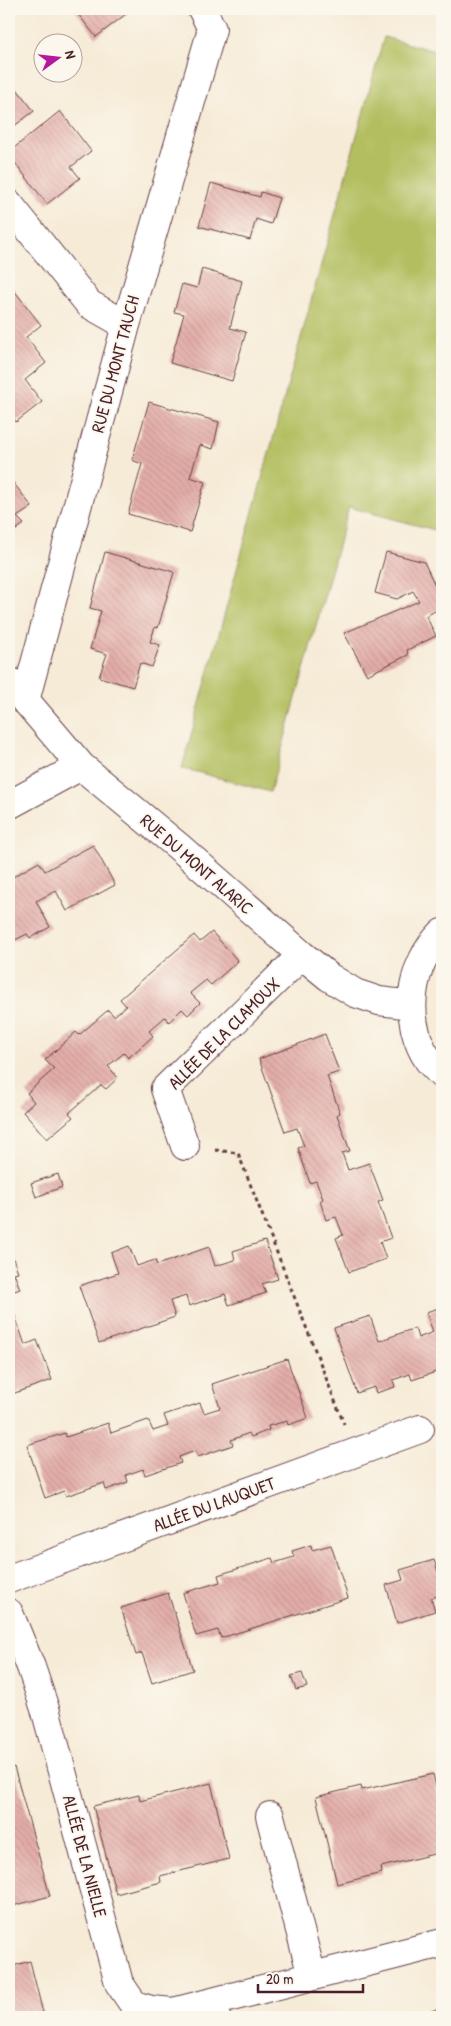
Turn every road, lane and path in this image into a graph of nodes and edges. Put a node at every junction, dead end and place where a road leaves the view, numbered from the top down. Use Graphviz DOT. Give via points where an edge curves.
graph roads {
  1 [pos="207,19"];
  2 [pos="9,204"];
  3 [pos="126,325"];
  4 [pos="17,691"];
  5 [pos="81,766"];
  6 [pos="9,805"];
  7 [pos="442,933"];
  8 [pos="302,956"];
  9 [pos="412,1005"];
  10 [pos="442,1075"];
  11 [pos="186,1146"];
  12 [pos="420,1429"];
  13 [pos="355,1452"];
  14 [pos="9,1579"];
  15 [pos="9,1613"];
  16 [pos="270,1816"];
  17 [pos="442,1943"];
  18 [pos="312,1976"];
  19 [pos="214,2010"];
  1 -- 3 [label="street, RUE DU MONT TAUCH"];
  2 -- 3 [label="street" via="89,304"];
  3 -- 4 [label="street, RUE DU MONT TAUCH"];
  4 -- 5 [label="street, RUE DU MONT ALARIC"];
  5 -- 6 [label="street"];
  5 -- 8 [label="street, RUE DU MONT ALARIC"];
  7 -- 9 [label="street" via="423,958 414,983"];
  8 -- 9 [label="street, RUE DU MONT ALARIC" via="355,993"];
  8 -- 11 [label="street, ALLÉE DE LA CLAMOUX" via="165,1089"];
  9 -- 10 [label="street" via="416,1034 429,1060"];
  11 -- 13 [label="path" via="238,1153"];
  12 -- 13 [label="street, ALLÉE DU LAUQUET"];
  13 -- 14 [label="street, ALLÉE DU LAUQUET"];
  15 -- 19 [label="street, ALLÉE DE LA NIELLE" via="46,1712 119,1983 134,2006 173,2012"];
  16 -- 18 [label="street"];
  17 -- 18 [label="street, ALLÉE DE LA NIELLE"];
  18 -- 19 [label="street, ALLÉE DE LA NIELLE"];
}
